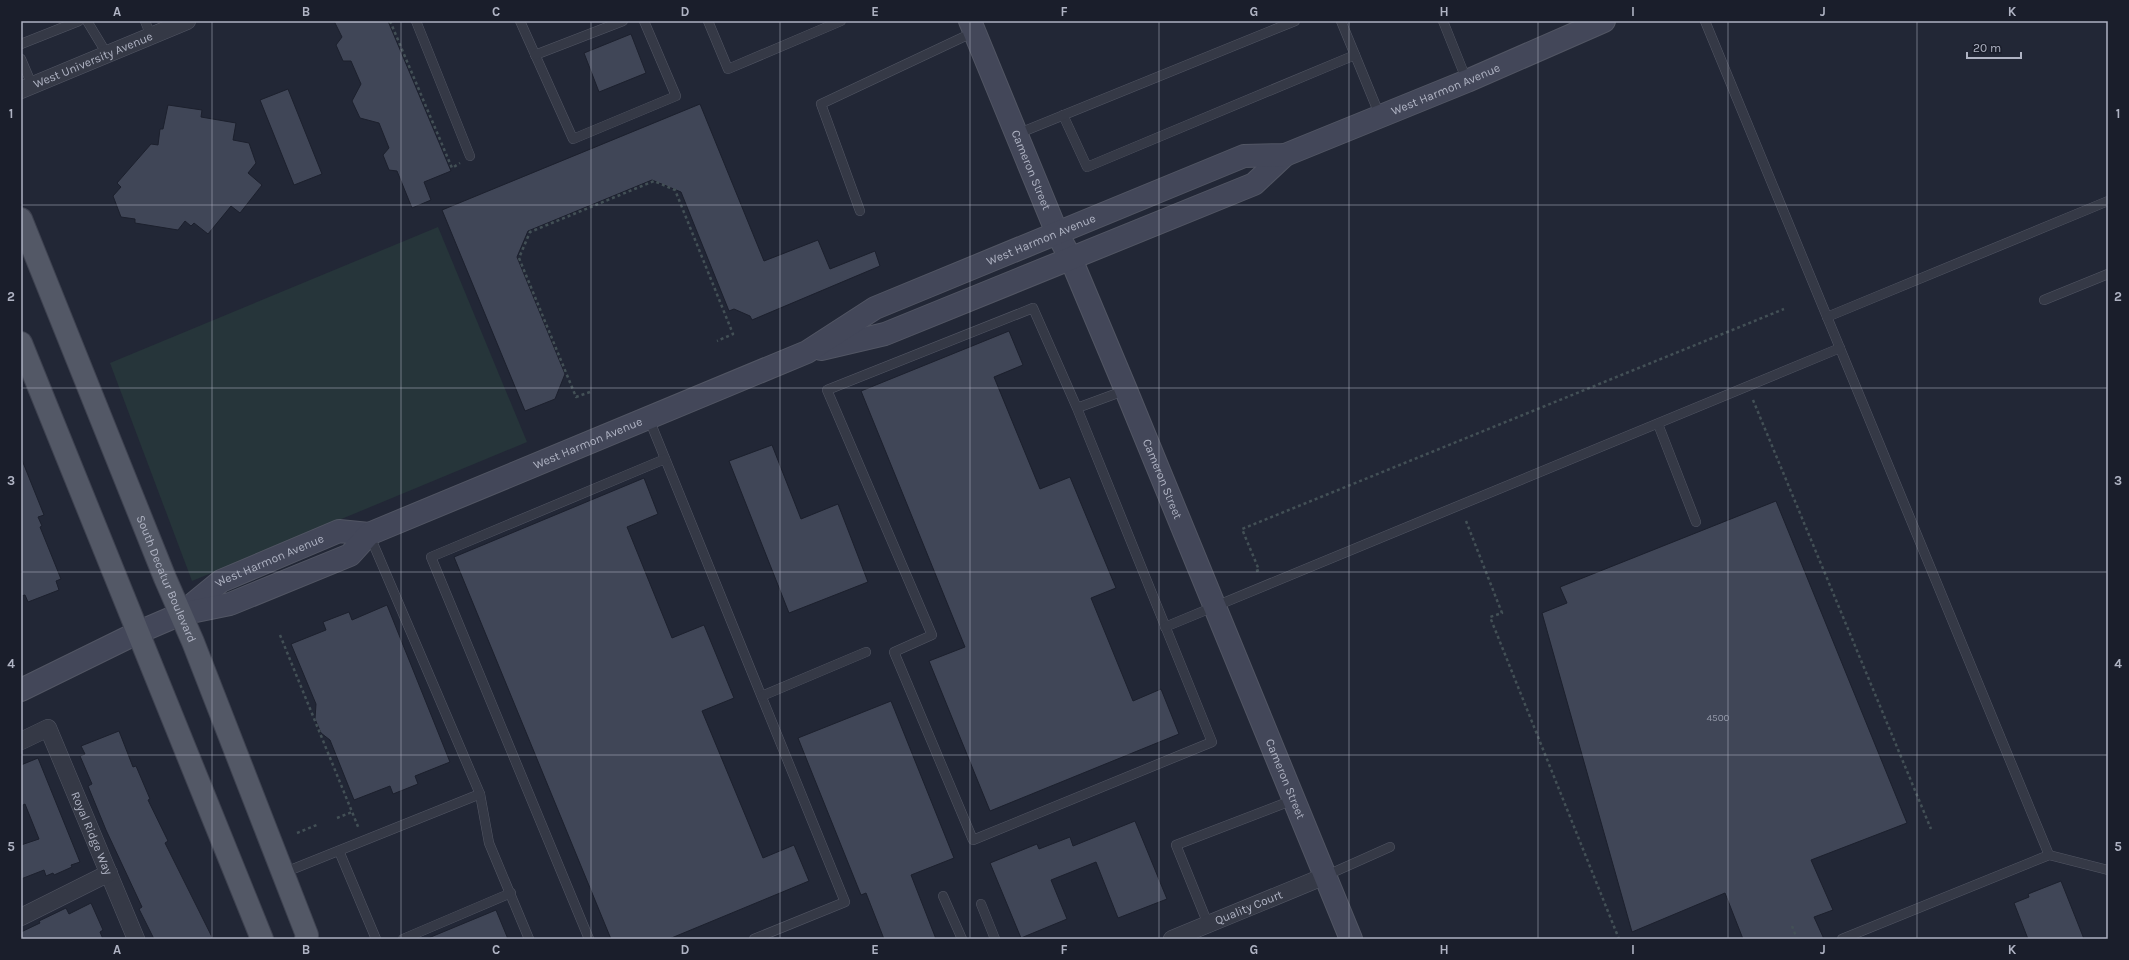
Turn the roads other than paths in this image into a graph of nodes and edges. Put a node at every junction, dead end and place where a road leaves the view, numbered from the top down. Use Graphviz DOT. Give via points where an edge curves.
graph roads {
  1 [pos="79,21"];
  2 [pos="87,21"];
  3 [pos="187,21"];
  4 [pos="416,21"];
  5 [pos="520,21"];
  6 [pos="623,21"];
  7 [pos="644,21"];
  8 [pos="708,21"];
  9 [pos="841,21"];
  10 [pos="1295,21"];
  11 [pos="1341,21"];
  12 [pos="1443,21"];
  13 [pos="1604,21"];
  14 [pos="1705,21"];
  15 [pos="972,26"];
  16 [pos="148,28"];
  17 [pos="21,44"];
  18 [pos="107,54"];
  19 [pos="535,55"];
  20 [pos="1355,55"];
  21 [pos="21,59"];
  22 [pos="1467,80"];
  23 [pos="26,87"];
  24 [pos="1063,115"];
  25 [pos="1380,116"];
  26 [pos="1017,134"];
  27 [pos="1285,155"];
  28 [pos="470,156"];
  29 [pos="2108,201"];
  30 [pos="860,211"];
  31 [pos="21,219"];
  32 [pos="1057,233"];
  33 [pos="1071,259"];
  34 [pos="2108,274"];
  35 [pos="2044,300"];
  36 [pos="1827,317"];
  37 [pos="21,343"];
  38 [pos="1840,348"];
  39 [pos="807,352"];
  40 [pos="1126,390"];
  41 [pos="1076,408"];
  42 [pos="649,419"];
  43 [pos="1658,424"];
  44 [pos="665,459"];
  45 [pos="1696,522"];
  46 [pos="369,534"];
  47 [pos="1214,609"];
  48 [pos="181,614"];
  49 [pos="1165,627"];
  50 [pos="139,632"];
  51 [pos="866,652"];
  52 [pos="21,690"];
  53 [pos="762,696"];
  54 [pos="21,741"];
  55 [pos="480,794"];
  56 [pos="1293,800"];
  57 [pos="1390,847"];
  58 [pos="339,851"];
  59 [pos="2049,855"];
  60 [pos="2108,870"];
  61 [pos="109,873"];
  62 [pos="282,873"];
  63 [pos="1325,876"];
  64 [pos="511,894"];
  65 [pos="944,896"];
  66 [pos="981,904"];
  67 [pos="21,917"];
  68 [pos="1208,924"];
  69 [pos="136,939"];
  70 [pos="262,939"];
  71 [pos="306,939"];
  72 [pos="376,939"];
  73 [pos="403,939"];
  74 [pos="529,939"];
  75 [pos="588,939"];
  76 [pos="754,939"];
  77 [pos="962,939"];
  78 [pos="995,939"];
  79 [pos="1172,939"];
  80 [pos="1351,939"];
  81 [pos="1842,939"];
  1 -- 17 [label="lane"];
  2 -- 18 [label="lane"];
  3 -- 16 [label="street, West University Avenue"];
  4 -- 28 [label="lane"];
  5 -- 19 [label="lane"];
  6 -- 19 [label="lane"];
  7 -- 19 [label="lane" via="676,96 573,139"];
  8 -- 9 [label="lane" via="728,69"];
  10 -- 24 [label="lane"];
  11 -- 20 [label="lane"];
  12 -- 22 [label="lane"];
  13 -- 22 [label="main road, West Harmon Avenue"];
  14 -- 36 [label="lane"];
  15 -- 26 [label="main road, Cameron Street"];
  15 -- 30 [label="lane" via="821,104"];
  16 -- 18 [label="street, West University Avenue"];
  18 -- 23 [label="street, West University Avenue"];
  20 -- 24 [label="lane" via="1088,167"];
  20 -- 25 [label="lane"];
  21 -- 23 [label="lane"];
  22 -- 25 [label="main road, West Harmon Avenue"];
  24 -- 26 [label="lane"];
  25 -- 27 [label="main road, West Harmon Avenue"];
  26 -- 32 [label="main road, Cameron Street"];
  27 -- 32 [label="main road, West Harmon Avenue" via="1244,156"];
  27 -- 33 [label="main road, West Harmon Avenue" via="1254,184"];
  29 -- 36 [label="lane"];
  31 -- 48 [label="main road, South Decatur Boulevard"];
  32 -- 33 [label="main road, Cameron Street"];
  32 -- 39 [label="main road, West Harmon Avenue" via="875,308"];
  33 -- 39 [label="main road, West Harmon Avenue" via="885,334"];
  33 -- 40 [label="main road, Cameron Street"];
  34 -- 35 [label="lane"];
  36 -- 38 [label="lane"];
  37 -- 50 [label="main road"];
  38 -- 43 [label="lane"];
  38 -- 59 [label="lane"];
  39 -- 42 [label="main road, West Harmon Avenue"];
  40 -- 41 [label="lane"];
  40 -- 47 [label="main road, Cameron Street"];
  41 -- 49 [label="lane"];
  41 -- 49 [label="lane" via="1033,308 827,390 932,635 894,652 973,840 1212,742"];
  42 -- 44 [label="lane"];
  42 -- 46 [label="main road, West Harmon Avenue"];
  43 -- 45 [label="lane"];
  43 -- 47 [label="lane"];
  44 -- 53 [label="lane"];
  44 -- 75 [label="lane" via="431,557"];
  46 -- 48 [label="main road, West Harmon Avenue" via="350,555 230,604"];
  46 -- 55 [label="lane"];
  47 -- 49 [label="lane"];
  47 -- 56 [label="main road, Cameron Street"];
  48 -- 50 [label="main road, West Harmon Avenue"];
  48 -- 62 [label="main road, South Decatur Boulevard"];
  50 -- 52 [label="main road, West Harmon Avenue"];
  50 -- 70 [label="main road"];
  51 -- 53 [label="lane"];
  53 -- 76 [label="lane" via="845,902"];
  54 -- 61 [label="street, Royal Ridge Way" via="48,728"];
  55 -- 58 [label="lane"];
  55 -- 64 [label="lane" via="489,843"];
  56 -- 63 [label="main road, Cameron Street"];
  56 -- 68 [label="lane" via="1176,845"];
  57 -- 63 [label="lane"];
  58 -- 62 [label="lane"];
  58 -- 72 [label="lane"];
  59 -- 60 [label="lane"];
  59 -- 81 [label="lane"];
  61 -- 67 [label="street"];
  61 -- 69 [label="street, Royal Ridge Way"];
  62 -- 71 [label="main road, South Decatur Boulevard" via="307,935"];
  63 -- 68 [label="street, Quality Court"];
  63 -- 80 [label="main road, Cameron Street"];
  64 -- 73 [label="lane"];
  64 -- 74 [label="lane"];
  65 -- 77 [label="lane"];
  66 -- 78 [label="lane"];
  68 -- 79 [label="street, Quality Court"];
}
